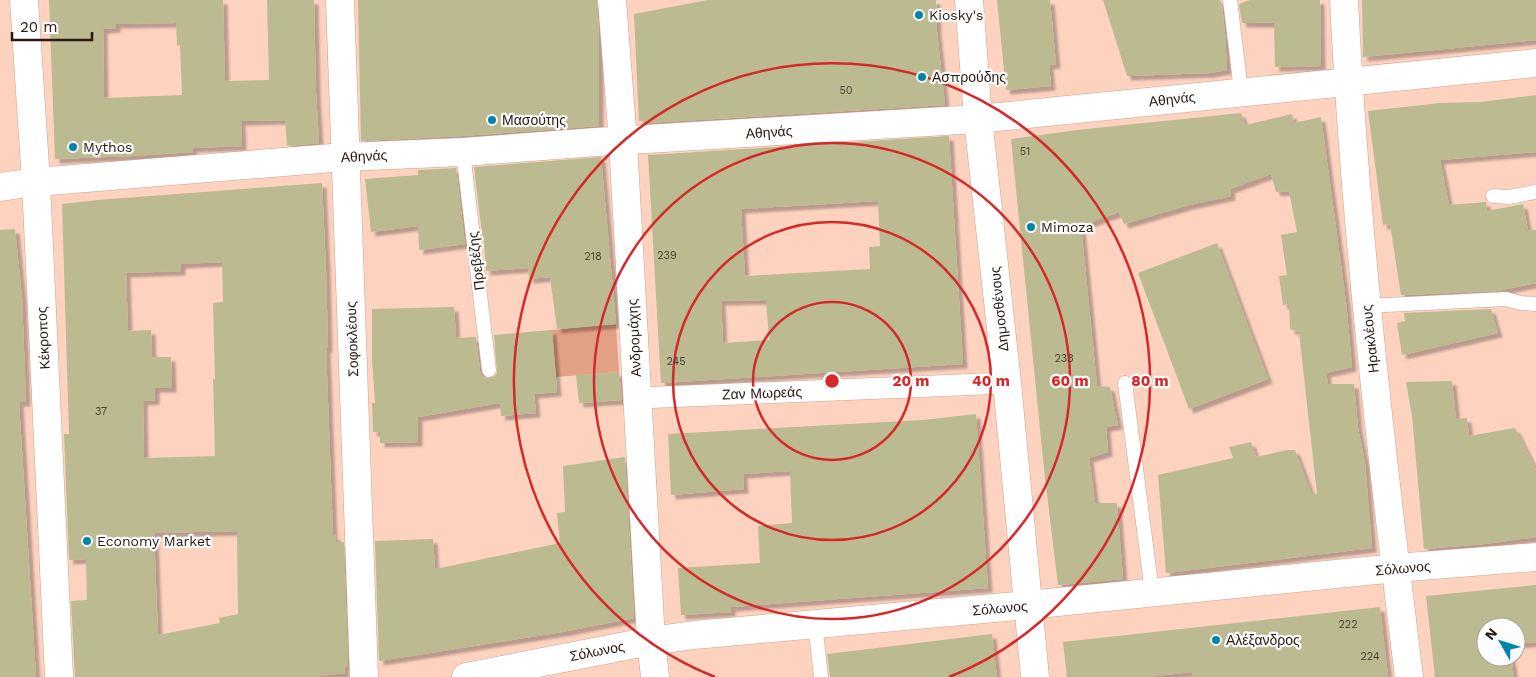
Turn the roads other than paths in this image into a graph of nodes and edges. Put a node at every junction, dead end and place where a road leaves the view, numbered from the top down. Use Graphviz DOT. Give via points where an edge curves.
graph roads {
  1 [pos="24,0"];
  2 [pos="340,0"];
  3 [pos="612,0"];
  4 [pos="970,0"];
  5 [pos="1230,0"];
  6 [pos="1344,0"];
  7 [pos="1536,63"];
  8 [pos="1348,83"];
  9 [pos="1240,91"];
  10 [pos="978,119"];
  11 [pos="623,142"];
  12 [pos="463,152"];
  13 [pos="345,156"];
  14 [pos="36,182"];
  15 [pos="0,187"];
  16 [pos="1536,192"];
  17 [pos="1493,196"];
  18 [pos="1536,304"];
  19 [pos="1366,306"];
  20 [pos="489,370"];
  21 [pos="1007,383"];
  22 [pos="1126,383"];
  23 [pos="638,398"];
  24 [pos="1536,557"];
  25 [pos="1396,568"];
  26 [pos="1152,592"];
  27 [pos="1028,605"];
  28 [pos="815,623"];
  29 [pos="651,641"];
  30 [pos="60,677"];
  31 [pos="364,677"];
  32 [pos="466,677"];
  33 [pos="655,677"];
  34 [pos="821,677"];
  35 [pos="1036,677"];
  36 [pos="1409,677"];
  1 -- 14 [label="street, Κέκροπος"];
  2 -- 13 [label="street, Σοφοκλέους"];
  3 -- 11 [label="street, Ανδρομάχης"];
  4 -- 10 [label="street, Δημοσθένους"];
  5 -- 9 [label="lane"];
  6 -- 8 [label="street, Ηρακλέους"];
  7 -- 8 [label="street, Αθηνάς"];
  8 -- 9 [label="street, Αθηνάς"];
  8 -- 19 [label="street, Ηρακλέους"];
  9 -- 10 [label="street, Αθηνάς"];
  10 -- 11 [label="street, Αθηνάς"];
  10 -- 21 [label="street, Δημοσθένους"];
  11 -- 12 [label="street, Αθηνάς"];
  11 -- 23 [label="street, Ανδρομάχης"];
  12 -- 13 [label="street, Αθηνάς"];
  12 -- 20 [label="lane, Πρεβέζης"];
  13 -- 14 [label="street, Αθηνάς"];
  13 -- 31 [label="street, Σοφοκλέους"];
  14 -- 15 [label="street, Αθηνάς"];
  14 -- 30 [label="street, Κέκροπος"];
  16 -- 17 [label="lane"];
  18 -- 19 [label="lane" via="1520,304 1506,299"];
  19 -- 25 [label="street, Ηρακλέους"];
  21 -- 23 [label="street, Ζαν Μωρεάς"];
  21 -- 27 [label="street, Δημοσθένους"];
  22 -- 26 [label="lane"];
  23 -- 29 [label="street, Ανδρομάχης"];
  24 -- 25 [label="street, Σόλωνος"];
  25 -- 26 [label="street, Σόλωνος"];
  25 -- 36 [label="street, Ηρακλέους"];
  26 -- 27 [label="street, Σόλωνος"];
  27 -- 28 [label="street, Σόλωνος"];
  27 -- 35 [label="street, Δημοσθένους"];
  28 -- 29 [label="street, Σόλωνος"];
  28 -- 34 [label="lane"];
  29 -- 32 [label="street, Σόλωνος"];
  29 -- 33 [label="street, Ανδρομάχης"];
}
